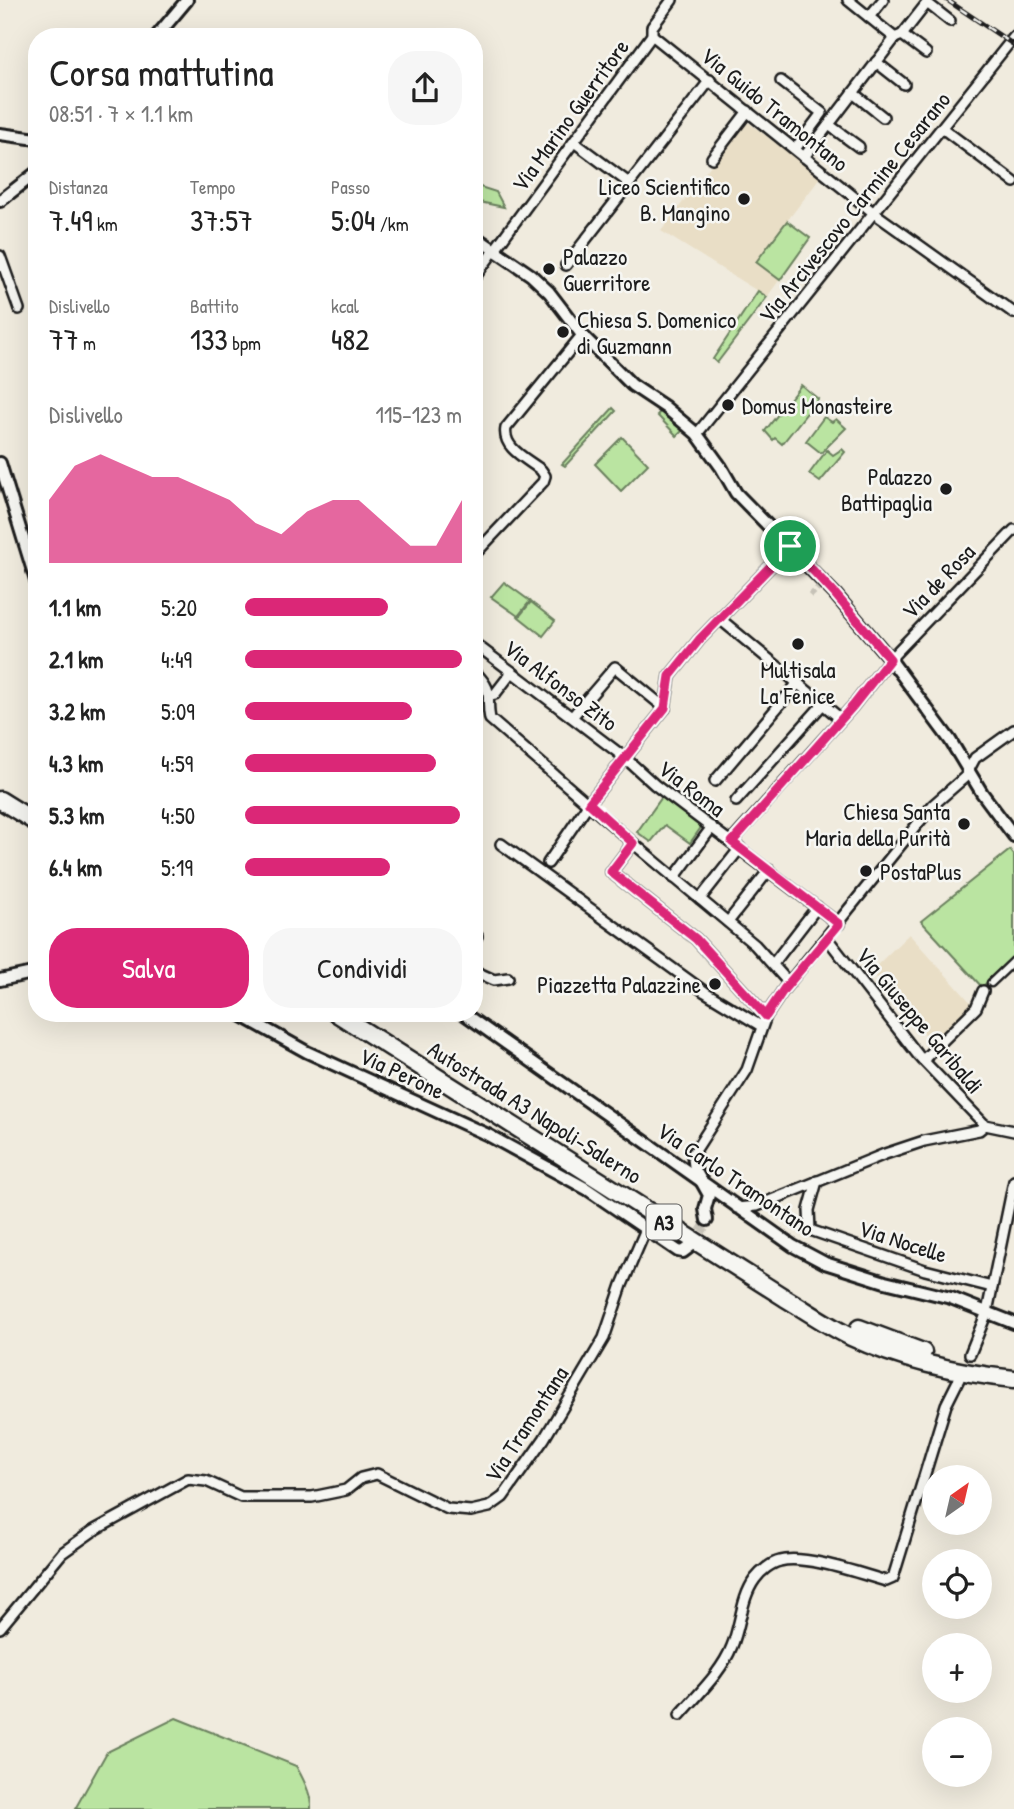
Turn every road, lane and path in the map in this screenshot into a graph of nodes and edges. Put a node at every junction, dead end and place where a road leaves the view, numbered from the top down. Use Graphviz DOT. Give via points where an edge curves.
graph roads {
  1 [pos="187,0"];
  2 [pos="671,0"];
  3 [pos="848,0"];
  4 [pos="883,0"];
  5 [pos="869,17"];
  6 [pos="950,21"];
  7 [pos="164,28"];
  8 [pos="652,35"];
  9 [pos="898,36"];
  10 [pos="1014,37"];
  11 [pos="926,53"];
  12 [pos="876,62"];
  13 [pos="710,80"];
  14 [pos="780,81"];
  15 [pos="904,84"];
  16 [pos="853,93"];
  17 [pos="748,111"];
  18 [pos="883,117"];
  19 [pos="829,125"];
  20 [pos="942,128"];
  21 [pos="0,134"];
  22 [pos="28,138"];
  23 [pos="574,142"];
  24 [pos="859,147"];
  25 [pos="795,149"];
  26 [pos="804,157"];
  27 [pos="712,158"];
  28 [pos="28,179"];
  29 [pos="1014,182"];
  30 [pos="629,183"];
  31 [pos="0,201"];
  32 [pos="874,213"];
  33 [pos="483,242"];
  34 [pos="495,250"];
  35 [pos="0,256"];
  36 [pos="566,265"];
  37 [pos="483,266"];
  38 [pos="19,309"];
  39 [pos="1014,313"];
  40 [pos="582,335"];
  41 [pos="697,434"];
  42 [pos="0,463"];
  43 [pos="1014,530"];
  44 [pos="483,545"];
  45 [pos="790,546"];
  46 [pos="28,555"];
  47 [pos="720,618"];
  48 [pos="483,650"];
  49 [pos="890,659"];
  50 [pos="512,671"];
  51 [pos="483,681"];
  52 [pos="799,684"];
  53 [pos="490,695"];
  54 [pos="823,704"];
  55 [pos="665,708"];
  56 [pos="572,717"];
  57 [pos="841,719"];
  58 [pos="1014,730"];
  59 [pos="624,758"];
  60 [pos="968,768"];
  61 [pos="715,781"];
  62 [pos="0,788"];
  63 [pos="0,800"];
  64 [pos="736,801"];
  65 [pos="589,803"];
  66 [pos="28,805"];
  67 [pos="28,818"];
  68 [pos="712,827"];
  69 [pos="1014,836"];
  70 [pos="633,843"];
  71 [pos="501,844"];
  72 [pos="736,845"];
  73 [pos="548,863"];
  74 [pos="769,870"];
  75 [pos="674,878"];
  76 [pos="700,899"];
  77 [pos="817,907"];
  78 [pos="728,922"];
  79 [pos="839,924"];
  80 [pos="827,938"];
  81 [pos="1014,961"];
  82 [pos="773,964"];
  83 [pos="28,974"];
  84 [pos="483,975"];
  85 [pos="508,978"];
  86 [pos="0,980"];
  87 [pos="789,983"];
  88 [pos="991,983"];
  89 [pos="983,991"];
  90 [pos="766,1016"];
  91 [pos="253,1022"];
  92 [pos="350,1022"];
  93 [pos="369,1022"];
  94 [pos="476,1022"];
  95 [pos="761,1026"];
  96 [pos="919,1054"];
  97 [pos="985,1125"];
  98 [pos="1014,1131"];
  99 [pos="693,1154"];
  100 [pos="666,1158"];
  101 [pos="683,1169"];
  102 [pos="817,1181"];
  103 [pos="1014,1181"];
  104 [pos="703,1184"];
  105 [pos="721,1197"];
  106 [pos="737,1208"];
  107 [pos="646,1229"];
  108 [pos="691,1246"];
  109 [pos="992,1287"];
  110 [pos="987,1312"];
  111 [pos="1014,1323"];
  112 [pos="970,1354"];
  113 [pos="1014,1368"];
  114 [pos="959,1378"];
  115 [pos="1014,1379"];
  116 [pos="0,1628"];
  117 [pos="680,1715"];
  1 -- 7 [label="street"];
  2 -- 8 [label="street, Via Marino Guerritore" via="652,27"];
  3 -- 5 [label="street"];
  4 -- 5 [label="street"];
  5 -- 9 [label="street"];
  6 -- 9 [label="street" via="927,3"];
  8 -- 13 [label="street, Via Guido Tramontano"];
  8 -- 23 [label="street, Via Marino Guerritore"];
  9 -- 11 [label="street"];
  9 -- 12 [label="street"];
  10 -- 20 [label="street, Via Arcivescovo Carmine Cesarano"];
  12 -- 15 [label="street"];
  12 -- 16 [label="street"];
  13 -- 17 [label="street, Via Guido Tramontano"];
  13 -- 30 [label="street"];
  14 -- 25 [label="street" via="821,113"];
  16 -- 18 [label="street"];
  16 -- 19 [label="street"];
  17 -- 25 [label="street, Via Guido Tramontano"];
  17 -- 27 [label="street"];
  19 -- 24 [label="street"];
  19 -- 26 [label="street"];
  20 -- 29 [label="street"];
  20 -- 32 [label="street, Via Arcivescovo Carmine Cesarano"];
  21 -- 22 [label="street"];
  23 -- 30 [label="street"];
  23 -- 34 [label="street, Via Marino Guerritore"];
  25 -- 26 [label="street, Via Guido Tramontano"];
  26 -- 32 [label="street, Via Guido Tramontano"];
  28 -- 31 [label="street"];
  30 -- 36 [label="street"];
  32 -- 39 [label="street, Via Guido Tramontano"];
  32 -- 41 [label="street, Via Arcivescovo Carmine Cesarano"];
  33 -- 34 [label="street"];
  34 -- 37 [label="street, Via Marino Guerritore"];
  34 -- 40 [label="street" via="549,292"];
  35 -- 38 [label="street"];
  40 -- 41 [label="street" via="632,385"];
  40 -- 44 [label="street" via="506,428 507,443 545,476"];
  41 -- 45 [label="street" via="736,493"];
  42 -- 46 [label="street"];
  43 -- 49 [label="street, Via de Rosa"];
  45 -- 47 [label="street"];
  45 -- 49 [label="street"];
  47 -- 52 [label="street"];
  47 -- 55 [label="street" via="670,676"];
  48 -- 50 [label="street, Via Alfonso Zito"];
  49 -- 57 [label="street, Via de Rosa"];
  49 -- 60 [label="street"];
  50 -- 53 [label="street"];
  50 -- 56 [label="street, Via Alfonso Zito"];
  51 -- 53 [label="street"];
  52 -- 54 [label="street"];
  52 -- 61 [label="street"];
  53 -- 65 [label="street" via="491,719"];
  54 -- 57 [label="street"];
  54 -- 64 [label="street"];
  55 -- 56 [label="street" via="615,667"];
  55 -- 59 [label="street"];
  56 -- 59 [label="street, Via Alfonso Zito"];
  57 -- 72 [label="street, Via de Rosa"];
  58 -- 60 [label="street"];
  59 -- 65 [label="street"];
  59 -- 68 [label="street, Via Roma"];
  60 -- 69 [label="street"];
  60 -- 79 [label="street"];
  62 -- 66 [label="highway"];
  63 -- 67 [label="highway"];
  65 -- 70 [label="street"];
  65 -- 73 [label="street"];
  68 -- 72 [label="street, Via Roma"];
  68 -- 75 [label="street"];
  70 -- 75 [label="street"];
  70 -- 90 [label="street" via="611,872 696,939"];
  71 -- 95 [label="street" via="705,992"];
  72 -- 74 [label="street, Via Roma"];
  72 -- 76 [label="street, Via de Rosa"];
  74 -- 77 [label="street, Via Roma"];
  74 -- 78 [label="street"];
  75 -- 76 [label="street"];
  76 -- 78 [label="street"];
  77 -- 79 [label="street, Via Roma"];
  77 -- 82 [label="street"];
  78 -- 82 [label="street"];
  79 -- 80 [label="street"];
  80 -- 87 [label="street"];
  80 -- 96 [label="street, Via Giuseppe Garibaldi"];
  81 -- 88 [label="street"];
  82 -- 87 [label="street"];
  83 -- 86 [label="street"];
  84 -- 85 [label="street" via="494,980"];
  87 -- 90 [label="street"];
  89 -- 96 [label="street" via="976,1008"];
  90 -- 95 [label="street"];
  91 -- 107 [label="street, Via Perone" via="307,1052 488,1135 587,1189"];
  92 -- 115 [label="highway, Autostrada A3 Napoli-Salerno / A3" via="849,1336 920,1363"];
  93 -- 113 [label="highway, Autostrada A3 Napoli-Salerno / A3" via="835,1316 908,1348"];
  94 -- 100 [label="street, Via Carlo Tramontano"];
  95 -- 99 [label="street" via="747,1070"];
  96 -- 97 [label="street, Via Giuseppe Garibaldi"];
  97 -- 98 [label="street"];
  97 -- 102 [label="street" via="898,1149"];
  99 -- 100 [label="street" via="680,1161"];
  99 -- 101 [label="street"];
  99 -- 104 [label="street"];
  100 -- 101 [label="street, Via Carlo Tramontano"];
  101 -- 104 [label="street, Via Carlo Tramontano"];
  102 -- 106 [label="street" via="757,1206"];
  102 -- 109 [label="street, Via Nocelle" via="809,1210 810,1230 925,1270"];
  103 -- 109 [label="street"];
  104 -- 105 [label="street, Via Carlo Tramontano"];
  104 -- 105 [label="street" via="709,1195 705,1223"];
  105 -- 106 [label="street, Via Carlo Tramontano"];
  106 -- 110 [label="street, Via Carlo Tramontano" via="825,1263"];
  107 -- 108 [label="street, Via Perone" via="678,1251"];
  107 -- 116 [label="street, Via Tramontana" via="604,1338 544,1439 503,1497 489,1507 449,1509 377,1475 361,1478 346,1490 312,1497 240,1497 206,1481 188,1479 62,1553"];
  109 -- 110 [label="street"];
  110 -- 111 [label="street, Via Carlo Tramontano"];
  110 -- 112 [label="street"];
  114 -- 117 [label="street" via="946,1405 893,1578 886,1581 818,1563 783,1560 769,1565 754,1580 724,1663"];
}
